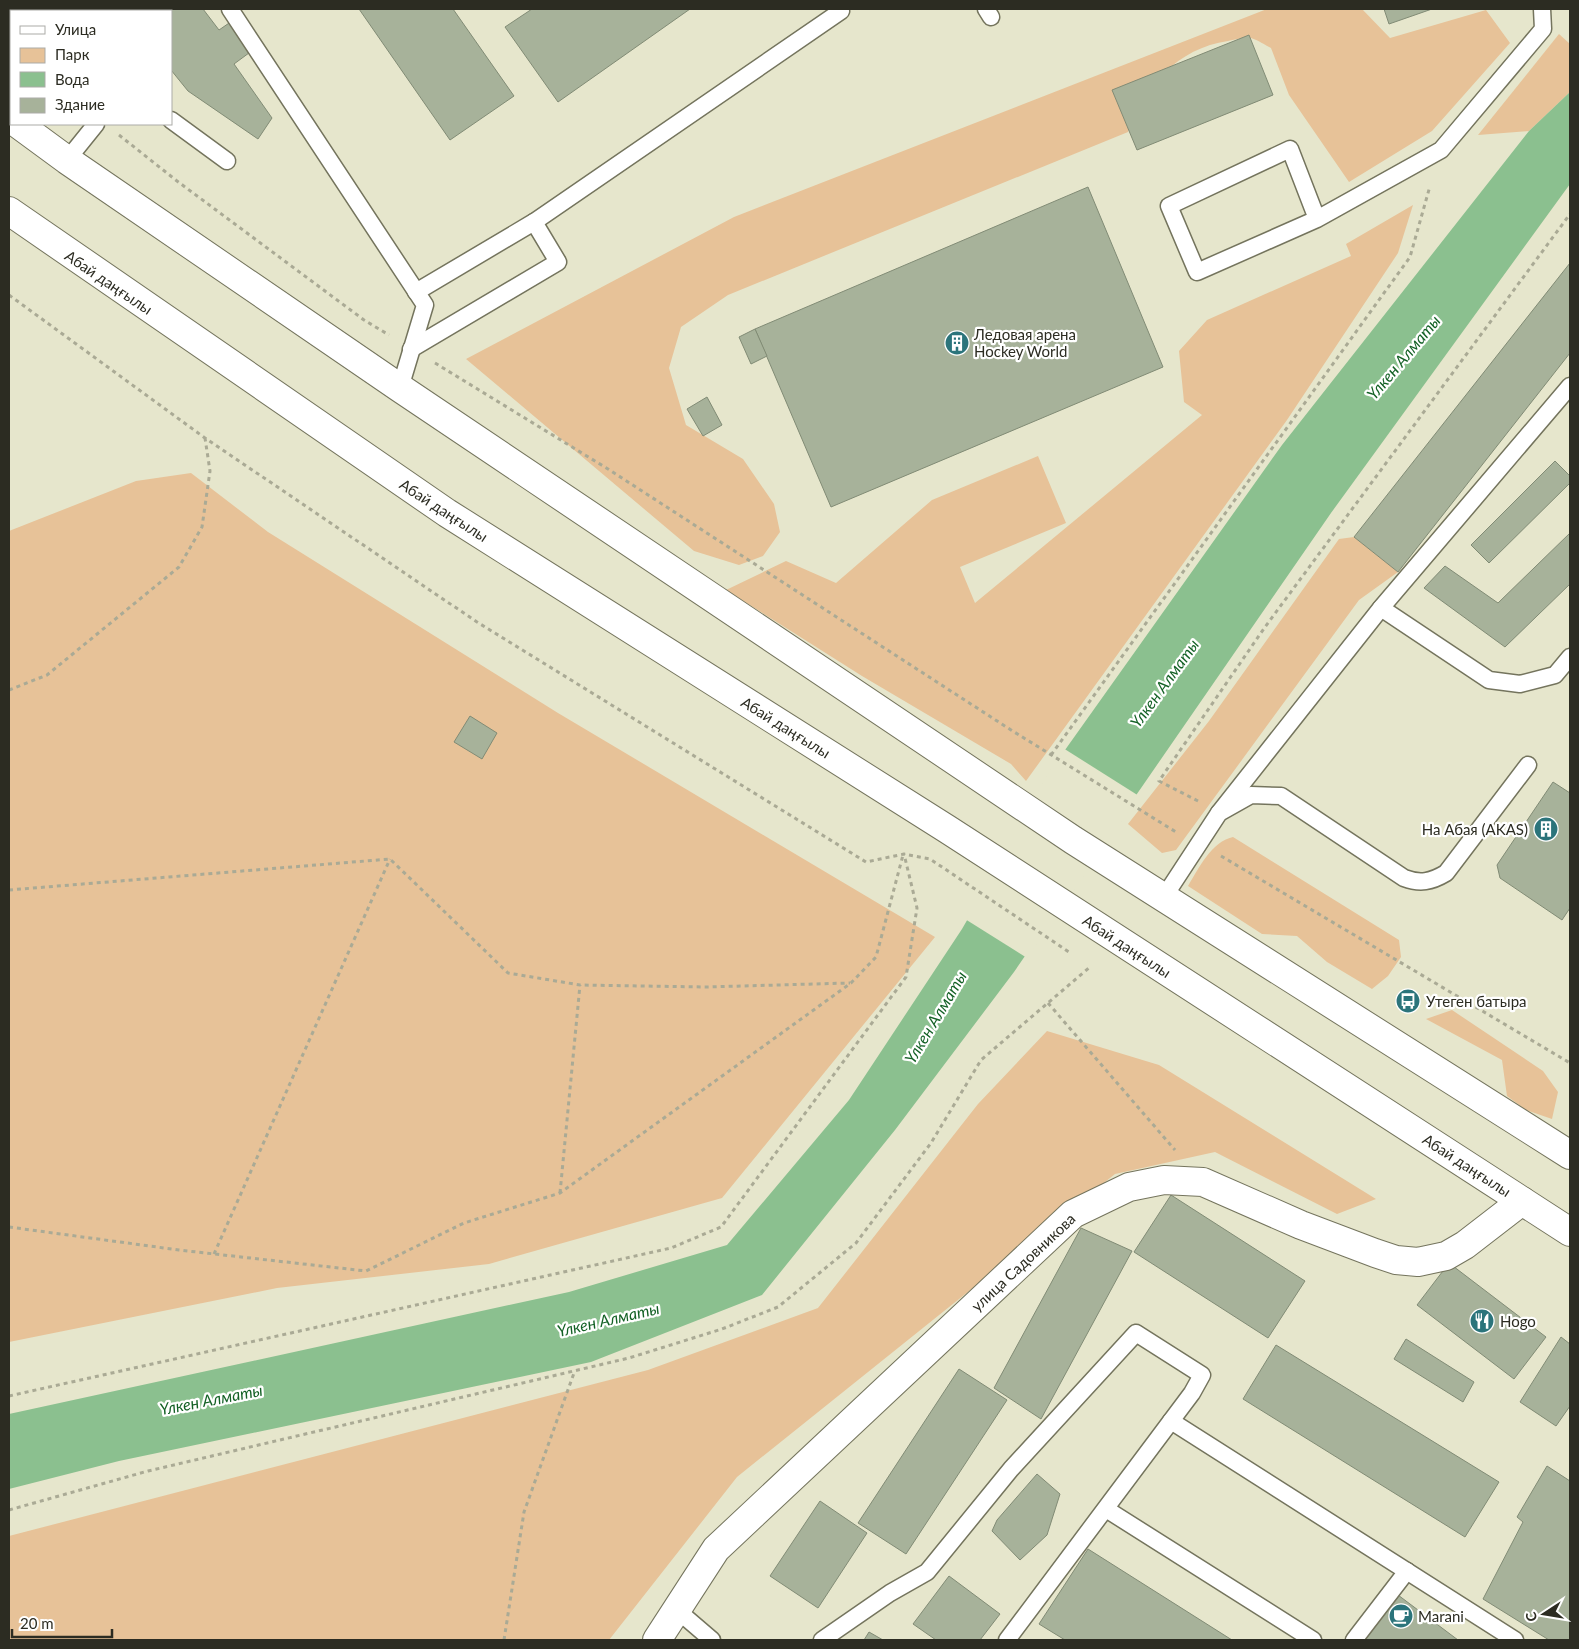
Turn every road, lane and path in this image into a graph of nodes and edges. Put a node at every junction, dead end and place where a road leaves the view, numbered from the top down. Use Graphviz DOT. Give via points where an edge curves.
graph roads {
  1 [pos="230,9"];
  2 [pos="840,9"];
  3 [pos="1542,9"];
  4 [pos="172,121"];
  5 [pos="19,125"];
  6 [pos="95,125"];
  7 [pos="112,130"];
  8 [pos="1441,150"];
  9 [pos="67,160"];
  10 [pos="227,161"];
  11 [pos="9,211"];
  12 [pos="1570,214"];
  13 [pos="1317,219"];
  14 [pos="534,222"];
  15 [pos="416,292"];
  16 [pos="9,295"];
  17 [pos="412,349"];
  18 [pos="1570,386"];
  19 [pos="400,388"];
  20 [pos="205,438"];
  21 [pos="1382,608"];
  22 [pos="1570,657"];
  23 [pos="9,690"];
  24 [pos="1051,755"];
  25 [pos="1528,765"];
  26 [pos="1219,813"];
  27 [pos="1198,844"];
  28 [pos="904,854"];
  29 [pos="390,859"];
  30 [pos="9,890"];
  31 [pos="1164,897"];
  32 [pos="1069,952"];
  33 [pos="1090,967"];
  34 [pos="851,983"];
  35 [pos="580,985"];
  36 [pos="1048,1002"];
  37 [pos="1570,1063"];
  38 [pos="1570,1155"];
  39 [pos="1202,1182"];
  40 [pos="560,1193"];
  41 [pos="1522,1201"];
  42 [pos="9,1227"];
  43 [pos="1570,1232"];
  44 [pos="214,1254"];
  45 [pos="574,1372"];
  46 [pos="9,1396"];
  47 [pos="1171,1421"];
  48 [pos="1106,1509"];
  49 [pos="9,1510"];
  50 [pos="1407,1571"];
  51 [pos="677,1610"];
  52 [pos="504,1640"];
  53 [pos="657,1640"];
  54 [pos="712,1640"];
  55 [pos="822,1640"];
  56 [pos="1007,1640"];
  57 [pos="1313,1640"];
  58 [pos="1354,1640"];
  59 [pos="1515,1640"];
  1 -- 15 [label="lane"];
  2 -- 14 [label="lane"];
  3 -- 8 [label="lane" via="1543,29"];
  4 -- 10 [label="lane"];
  5 -- 9 [label="main road"];
  6 -- 9 [label="lane"];
  7 -- 17 [label="path" via="177,182 349,308"];
  8 -- 13 [label="lane"];
  8 -- 24 [label="path" via="1410,257"];
  9 -- 19 [label="main road"];
  11 -- 41 [label="main road, Абай даңғылы" via="447,513 946,829"];
  12 -- 26 [label="path" via="1264,627 1159,782"];
  13 -- 13 [label="lane" via="1197,272 1169,206 1290,149"];
  14 -- 15 [label="lane"];
  14 -- 17 [label="lane" via="558,262"];
  15 -- 17 [label="lane" via="425,305"];
  16 -- 20 [label="path"];
  17 -- 19 [label="lane"];
  17 -- 24 [label="path" via="608,469"];
  18 -- 21 [label="lane"];
  19 -- 31 [label="main road" via="980,778"];
  20 -- 23 [label="path" via="210,471 202,527 179,567 47,675"];
  20 -- 28 [label="path" via="477,622 866,862"];
  21 -- 22 [label="lane" via="1489,680 1520,684 1555,675"];
  21 -- 26 [label="lane"];
  24 -- 27 [label="path"];
  25 -- 26 [label="lane" via="1446,873 1432,881 1416,882 1404,878 1280,796 1251,795"];
  26 -- 27 [label="lane"];
  27 -- 31 [label="lane"];
  27 -- 37 [label="path"];
  28 -- 32 [label="path" via="930,859"];
  28 -- 34 [label="path" via="876,958"];
  28 -- 46 [label="path" via="917,908 906,977 721,1227 671,1248"];
  29 -- 30 [label="path"];
  29 -- 35 [label="path" via="508,973"];
  29 -- 44 [label="path"];
  31 -- 38 [label="main road"];
  33 -- 36 [label="path"];
  34 -- 35 [label="path" via="705,987"];
  34 -- 40 [label="path"];
  35 -- 40 [label="path"];
  36 -- 39 [label="path"];
  36 -- 45 [label="path" via="981,1060 931,1143 856,1243 778,1307 722,1329"];
  39 -- 41 [label="main road, улица Садовникова" via="1375,1253 1396,1260 1418,1262 1446,1256"];
  39 -- 51 [label="main road, улица Садовникова" via="1164,1180 1129,1187 1073,1214 716,1549"];
  40 -- 44 [label="path" via="464,1223 366,1271"];
  41 -- 43 [label="main road, Абай даңғылы"];
  42 -- 44 [label="path"];
  45 -- 49 [label="path" via="148,1471"];
  45 -- 52 [label="path" via="524,1512"];
  47 -- 48 [label="lane"];
  47 -- 50 [label="lane"];
  47 -- 55 [label="lane" via="1202,1375 1136,1333 1011,1470 927,1572"];
  48 -- 56 [label="lane"];
  48 -- 57 [label="lane"];
  50 -- 58 [label="lane"];
  50 -- 59 [label="lane"];
  51 -- 53 [label="main road, улица Садовникова"];
  51 -- 54 [label="lane"];
}
